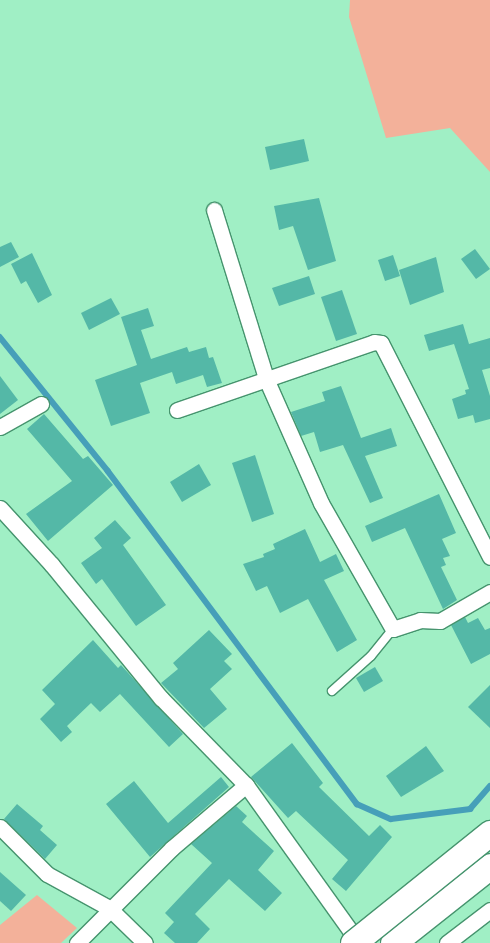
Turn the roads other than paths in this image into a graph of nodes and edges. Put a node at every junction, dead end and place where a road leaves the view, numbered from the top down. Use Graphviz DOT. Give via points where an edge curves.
graph roads {
  1 [pos="214,210"];
  2 [pos="267,381"];
  3 [pos="41,404"];
  4 [pos="177,410"];
  5 [pos="0,427"];
  6 [pos="0,508"];
  7 [pos="490,557"];
  8 [pos="490,592"];
  9 [pos="393,629"];
  10 [pos="332,691"];
  11 [pos="246,785"];
  12 [pos="0,827"];
  13 [pos="490,833"];
  14 [pos="490,866"];
  15 [pos="109,908"];
  16 [pos="490,910"];
  17 [pos="77,943"];
  18 [pos="145,943"];
  19 [pos="353,943"];
  20 [pos="358,943"];
  21 [pos="393,943"];
  22 [pos="447,943"];
  1 -- 2 [label="street"];
  2 -- 4 [label="street"];
  2 -- 7 [label="street" via="374,342 381,343"];
  2 -- 9 [label="street" via="321,502"];
  3 -- 5 [label="street"];
  6 -- 11 [label="street" via="52,565 161,698"];
  8 -- 9 [label="street" via="440,621 420,620"];
  9 -- 10 [label="lane" via="371,656"];
  11 -- 15 [label="street"];
  11 -- 20 [label="street"];
  12 -- 15 [label="street" via="47,874"];
  13 -- 19 [label="highway, bridge"];
  14 -- 21 [label="highway"];
  15 -- 17 [label="street"];
  15 -- 18 [label="street"];
  16 -- 22 [label="street"];
}
